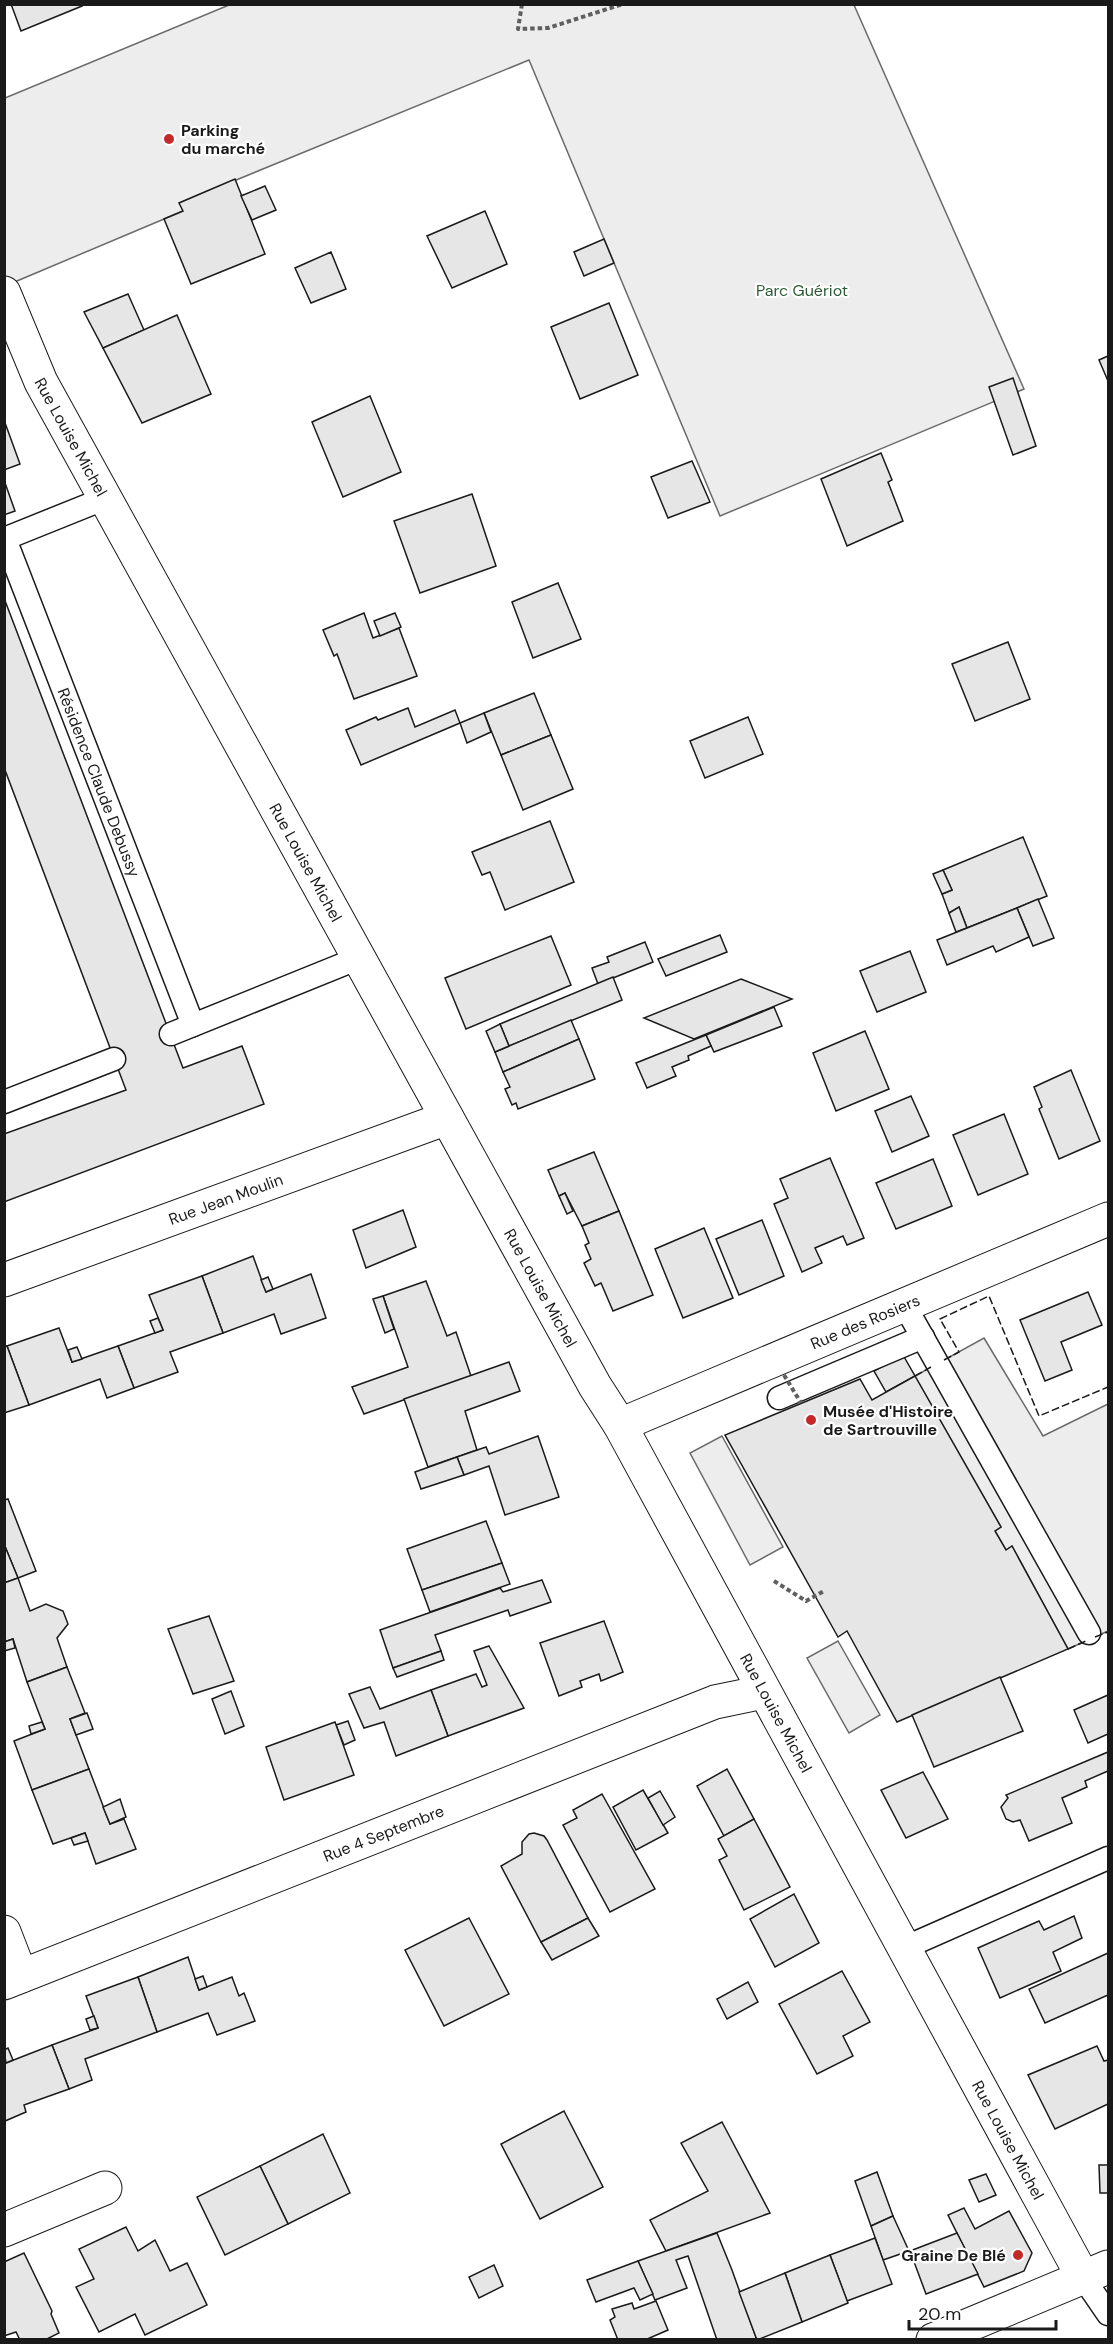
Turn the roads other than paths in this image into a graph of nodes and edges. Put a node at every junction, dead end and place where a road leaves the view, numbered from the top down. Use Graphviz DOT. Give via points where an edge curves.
graph roads {
  1 [pos="4,293"];
  2 [pos="13,339"];
  3 [pos="106,498"];
  4 [pos="5,539"];
  5 [pos="359,958"];
  6 [pos="193,1025"];
  7 [pos="171,1034"];
  8 [pos="114,1059"];
  9 [pos="4,1102"];
  10 [pos="447,1118"];
  11 [pos="1108,1219"];
  12 [pos="4,1280"];
  13 [pos="904,1306"];
  14 [pos="923,1337"];
  15 [pos="779,1398"];
  16 [pos="620,1425"];
  17 [pos="1089,1633"];
  18 [pos="764,1692"];
  19 [pos="1108,1858"];
  20 [pos="4,1932"];
  21 [pos="904,1948"];
  22 [pos="13,1979"];
  23 [pos="105,2188"];
  24 [pos="4,2230"];
  25 [pos="1096,2273"];
  26 [pos="1108,2314"];
  27 [pos="933,2340"];
  1 -- 2 [label="street, Rue Louise Michel"];
  2 -- 3 [label="street, Rue Louise Michel"];
  3 -- 4 [label="lane, Résidence Claude Debussy"];
  3 -- 5 [label="street, Rue Louise Michel"];
  4 -- 6 [label="lane, Résidence Claude Debussy"];
  5 -- 6 [label="lane"];
  5 -- 10 [label="street, Rue Louise Michel"];
  6 -- 7 [label="lane"];
  8 -- 9 [label="lane"];
  10 -- 12 [label="street, Rue Jean Moulin"];
  10 -- 16 [label="street, Rue Louise Michel"];
  11 -- 13 [label="street, Rue des Rosiers"];
  13 -- 14 [label="lane"];
  13 -- 16 [label="street, Rue des Rosiers"];
  14 -- 15 [label="lane"];
  14 -- 17 [label="lane"];
  16 -- 18 [label="street, Rue Louise Michel"];
  18 -- 21 [label="street, Rue Louise Michel"];
  18 -- 22 [label="street, Rue 4 Septembre" via="715,1702"];
  19 -- 21 [label="lane"];
  20 -- 22 [label="street"];
  21 -- 25 [label="street, Rue Louise Michel"];
  23 -- 24 [label="street"];
  25 -- 26 [label="lane"];
  25 -- 27 [label="street"];
}
